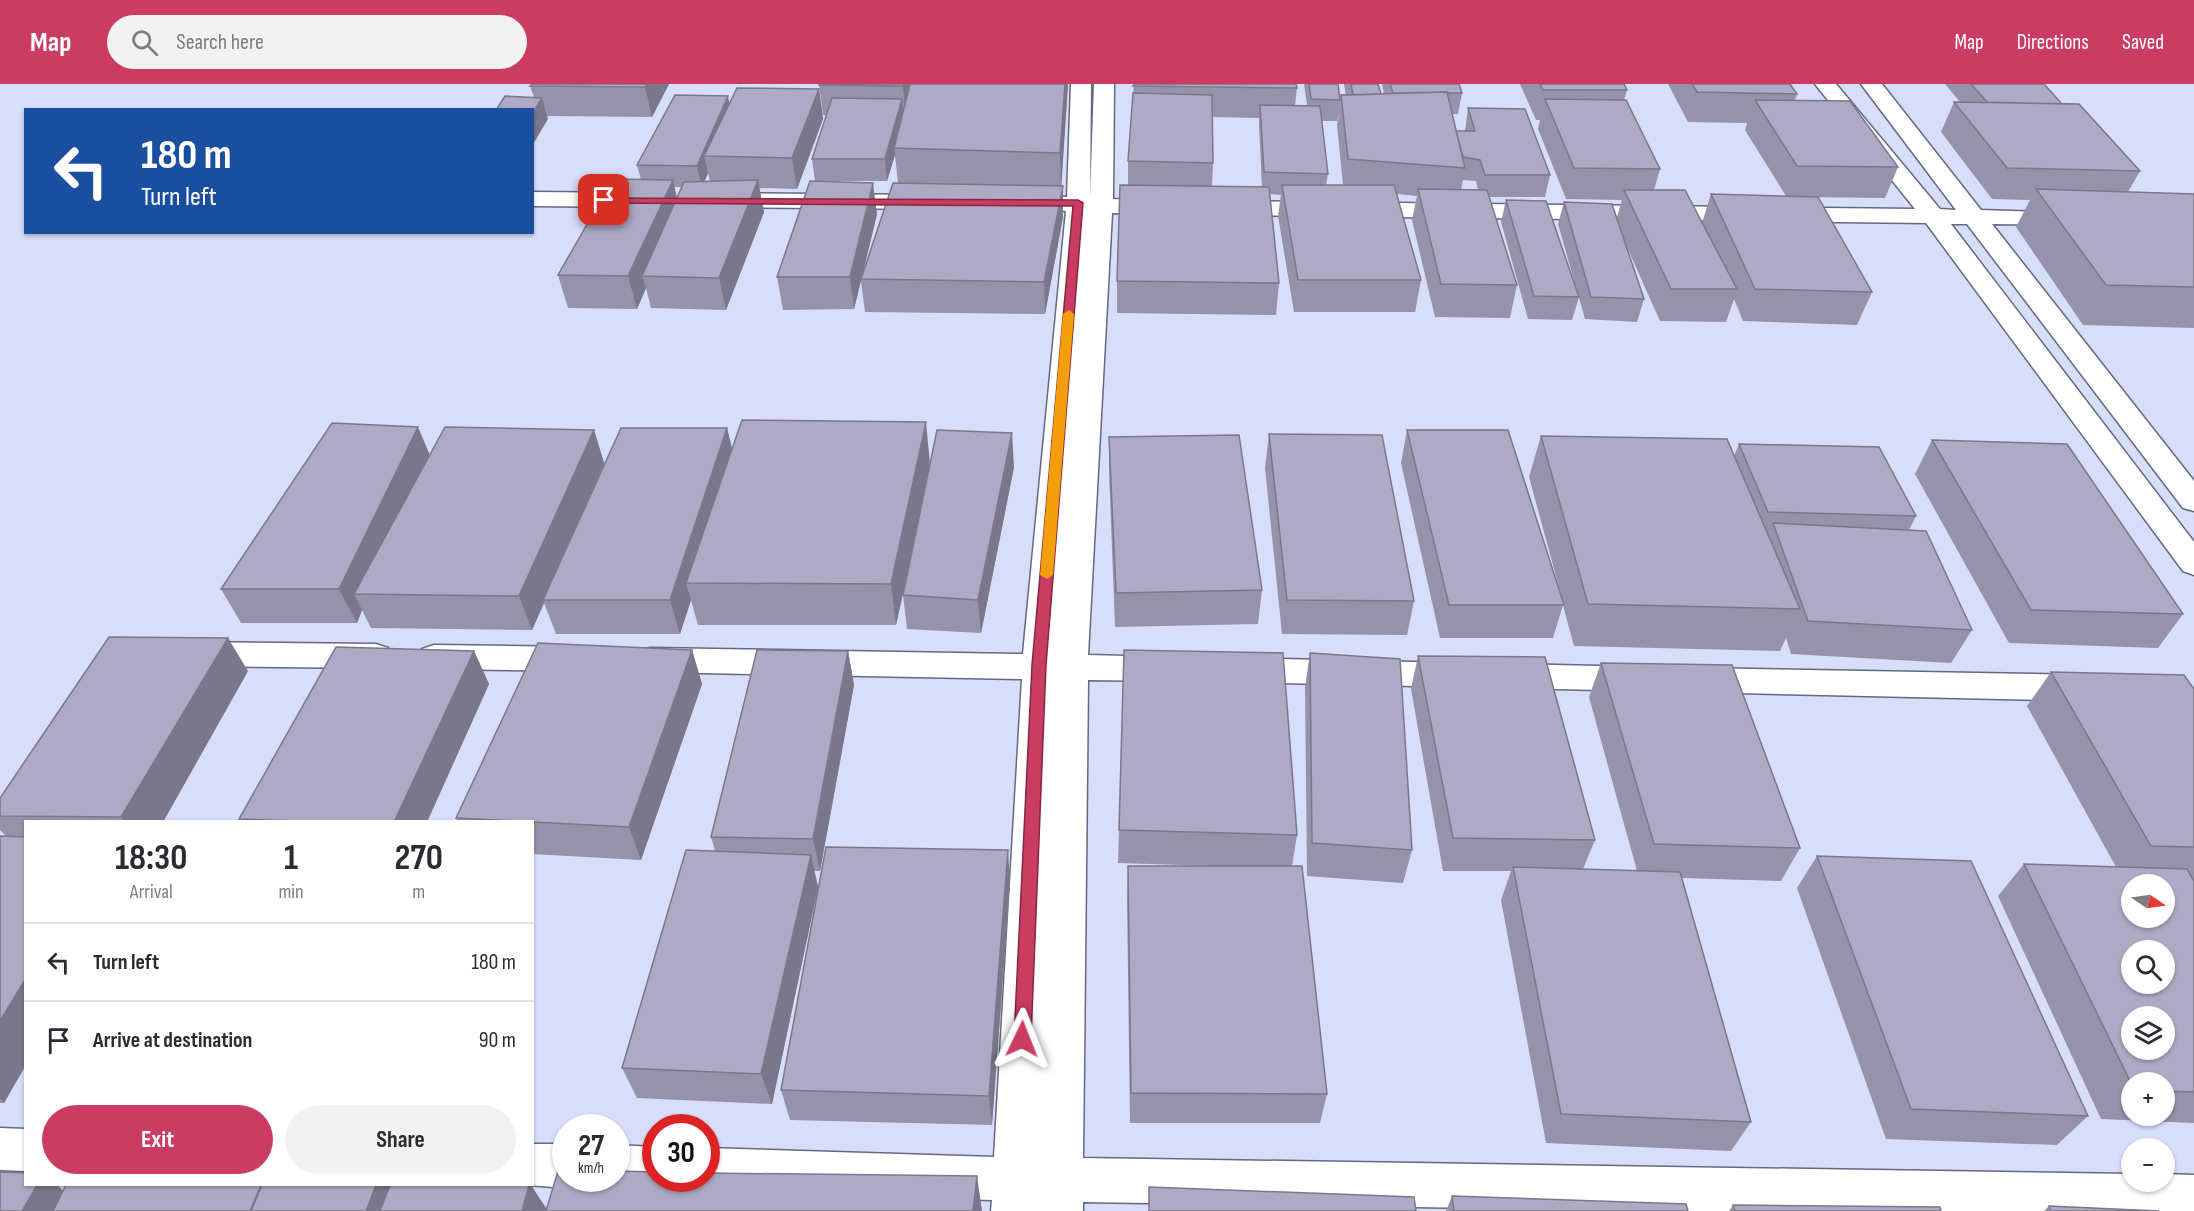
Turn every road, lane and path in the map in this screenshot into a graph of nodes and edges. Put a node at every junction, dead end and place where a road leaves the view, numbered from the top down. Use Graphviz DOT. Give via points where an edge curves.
graph roads {
  1 [pos="1081,84"];
  2 [pos="1104,84"];
  3 [pos="1825,84"];
  4 [pos="1871,84"];
  5 [pos="534,199"];
  6 [pos="663,200"];
  7 [pos="698,200"];
  8 [pos="947,202"];
  9 [pos="995,202"];
  10 [pos="1089,205"];
  11 [pos="1184,207"];
  12 [pos="1208,207"];
  13 [pos="1933,216"];
  14 [pos="1975,217"];
  15 [pos="2090,218"];
  16 [pos="2194,501"];
  17 [pos="2194,564"];
  18 [pos="180,654"];
  19 [pos="1039,665"];
  20 [pos="1071,667"];
  21 [pos="2110,688"];
  22 [pos="0,1149"];
  23 [pos="24,1150"];
  24 [pos="534,1165"];
  25 [pos="552,1166"];
  26 [pos="720,1171"];
  27 [pos="1015,1195"];
  28 [pos="1061,1195"];
  29 [pos="2194,1197"];
  1 -- 10 [label="street"];
  2 -- 10 [label="street"];
  3 -- 13 [label="street"];
  4 -- 14 [label="street"];
  5 -- 6 [label="street"];
  7 -- 8 [label="street"];
  9 -- 10 [label="street"];
  10 -- 11 [label="street"];
  10 -- 19 [label="street"];
  10 -- 20 [label="street"];
  12 -- 13 [label="street"];
  13 -- 14 [label="street"];
  13 -- 17 [label="street"];
  14 -- 15 [label="street"];
  14 -- 16 [label="street"];
  18 -- 19 [label="street"];
  19 -- 20 [label="street"];
  19 -- 27 [label="street"];
  20 -- 21 [label="street"];
  20 -- 28 [label="street"];
  22 -- 23 [label="street"];
  24 -- 25 [label="street"];
  26 -- 27 [label="street"];
  27 -- 28 [label="street"];
  28 -- 29 [label="street"];
}
